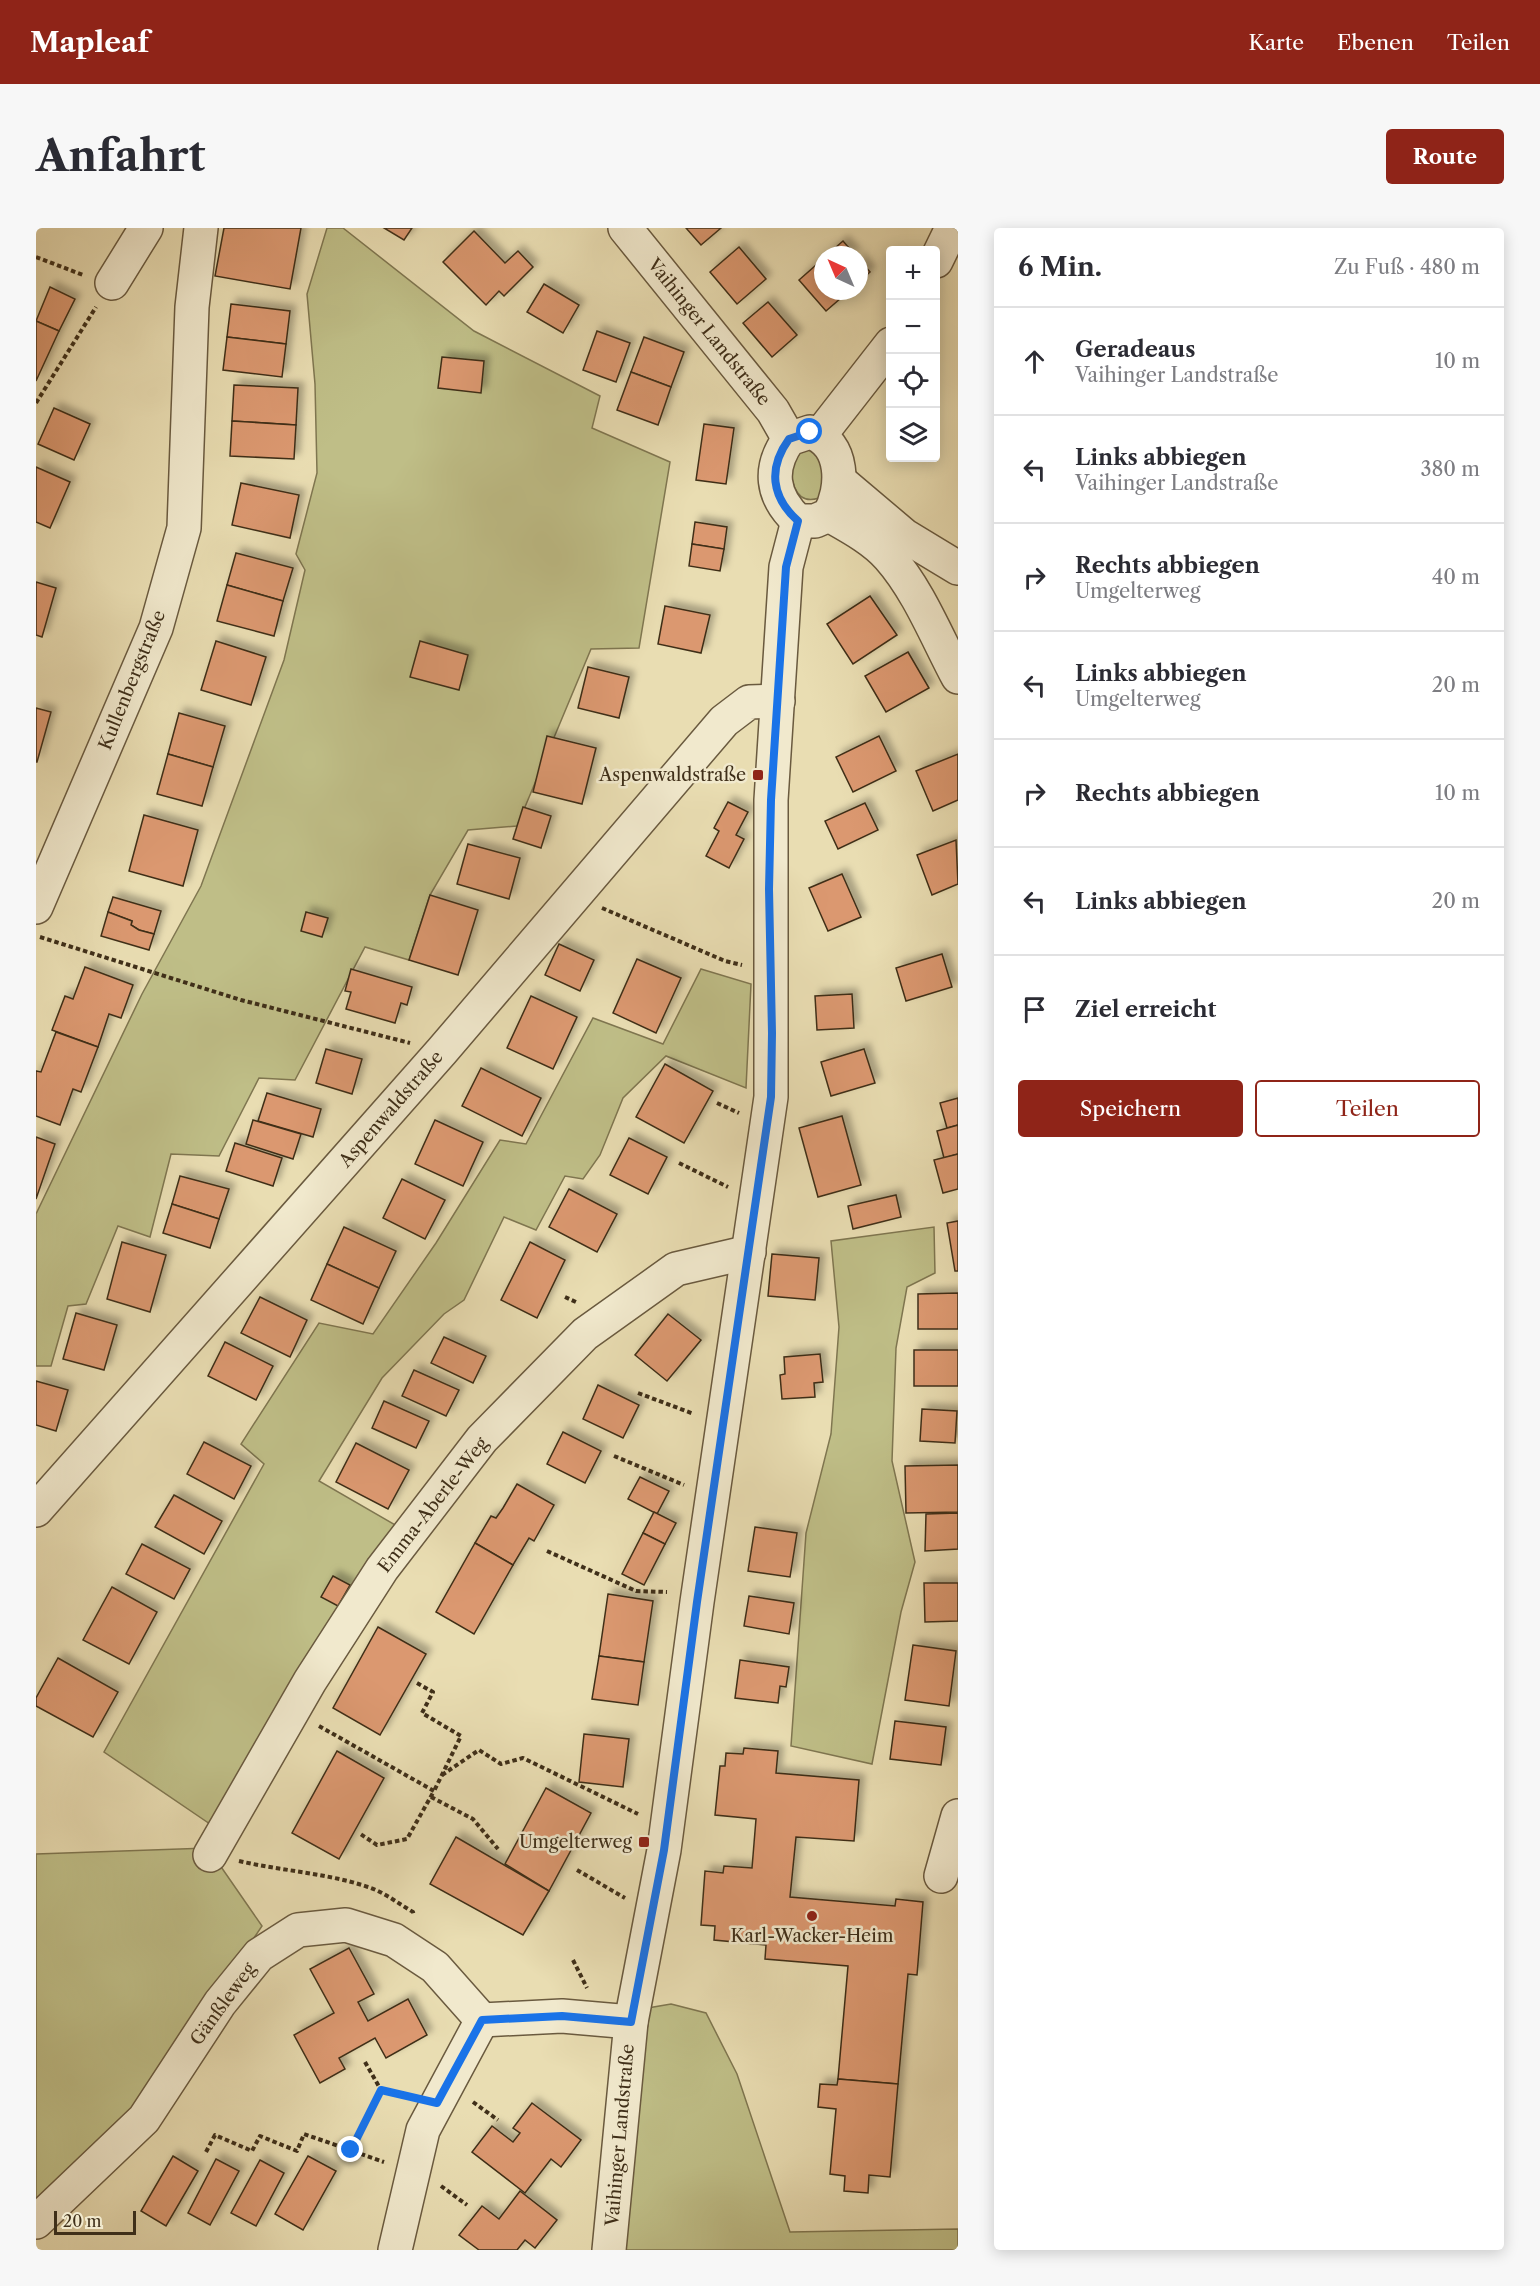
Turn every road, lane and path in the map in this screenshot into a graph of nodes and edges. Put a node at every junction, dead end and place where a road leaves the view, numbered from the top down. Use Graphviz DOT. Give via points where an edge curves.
graph roads {
  1 [pos="146,228"];
  2 [pos="201,228"];
  3 [pos="625,228"];
  4 [pos="952,228"];
  5 [pos="940,253"];
  6 [pos="36,257"];
  7 [pos="112,283"];
  8 [pos="886,349"];
  9 [pos="36,403"];
  10 [pos="805,437"];
  11 [pos="840,481"];
  12 [pos="814,518"];
  13 [pos="897,547"];
  14 [pos="958,568"];
  15 [pos="958,677"];
  16 [pos="778,701"];
  17 [pos="36,907"];
  18 [pos="633,922"];
  19 [pos="36,936"];
  20 [pos="725,961"];
  21 [pos="442,1051"];
  22 [pos="679,1163"];
  23 [pos="756,1201"];
  24 [pos="748,1252"];
  25 [pos="638,1393"];
  26 [pos="723,1425"];
  27 [pos="614,1456"];
  28 [pos="712,1496"];
  29 [pos="36,1510"];
  30 [pos="547,1551"];
  31 [pos="698,1594"];
  32 [pos="417,1683"];
  33 [pos="292,1711"];
  34 [pos="442,1775"];
  35 [pos="434,1791"];
  36 [pos="431,1797"];
  37 [pos="958,1816"];
  38 [pos="667,1828"];
  39 [pos="359,1833"];
  40 [pos="498,1850"];
  41 [pos="210,1855"];
  42 [pos="577,1870"];
  43 [pos="941,1876"];
  44 [pos="627,1898"];
  45 [pos="417,1923"];
  46 [pos="482,2020"];
  47 [pos="631,2022"];
  48 [pos="365,2062"];
  49 [pos="381,2090"];
  50 [pos="437,2103"];
  51 [pos="351,2150"];
  52 [pos="206,2152"];
  53 [pos="413,2173"];
  54 [pos="36,2222"];
  55 [pos="394,2250"];
  56 [pos="609,2250"];
  1 -- 7 [label="street"];
  2 -- 17 [label="street, Kullenbergstraße" via="192,308 184,528 156,628"];
  3 -- 10 [label="street, Vaihinger Landstraße" via="773,411"];
  4 -- 5 [label="street"];
  6 -- 7 [label="path" via="63,270"];
  7 -- 9 [label="path"];
  8 -- 10 [label="street"];
  10 -- 11 [label="street, Vaihinger Landstraße" via="836,459"];
  10 -- 12 [label="street" via="778,454 775,476 786,510"];
  11 -- 12 [label="street, Vaihinger Landstraße" via="836,503"];
  11 -- 13 [label="street"];
  12 -- 13 [label="street"];
  12 -- 16 [label="street, Vaihinger Landstraße" via="786,567"];
  13 -- 14 [label="street"];
  13 -- 15 [label="street" via="909,586"];
  16 -- 21 [label="street, Aspenwaldstraße" via="749,702 724,721"];
  16 -- 23 [label="street, Vaihinger Landstraße" via="769,889 771,1097"];
  18 -- 20 [label="path"];
  19 -- 21 [label="path" via="241,1000"];
  21 -- 29 [label="street, Aspenwaldstraße"];
  22 -- 23 [label="path"];
  23 -- 24 [label="street, Vaihinger Landstraße"];
  24 -- 26 [label="street, Vaihinger Landstraße"];
  24 -- 33 [label="street, Emma-Aberle-Weg" via="676,1269 585,1334 482,1439 382,1569"];
  25 -- 26 [label="path"];
  26 -- 28 [label="street, Vaihinger Landstraße"];
  27 -- 28 [label="path"];
  28 -- 31 [label="street, Vaihinger Landstraße"];
  30 -- 31 [label="path" via="636,1591"];
  31 -- 38 [label="street, Vaihinger Landstraße"];
  32 -- 34 [label="path" via="433,1692 422,1713 461,1737"];
  33 -- 35 [label="path"];
  33 -- 41 [label="street, Emma-Aberle-Weg"];
  34 -- 35 [label="path"];
  34 -- 38 [label="path" via="479,1750 501,1764 523,1758"];
  35 -- 36 [label="path"];
  36 -- 39 [label="path" via="407,1839 377,1845"];
  36 -- 40 [label="path" via="473,1819"];
  37 -- 43 [label="street"];
  38 -- 47 [label="street, Vaihinger Landstraße"];
  41 -- 45 [label="path" via="371,1887 413,1912"];
  42 -- 44 [label="path"];
  46 -- 47 [label="street" via="562,2016"];
  46 -- 50 [label="street"];
  46 -- 54 [label="street, Gänßleweg" via="435,1967 394,1940 346,1925 298,1930 259,1955 220,2002 144,2119"];
  47 -- 56 [label="street, Vaihinger Landstraße"];
  48 -- 49 [label="path"];
  49 -- 50 [label="path"];
  49 -- 51 [label="path"];
  50 -- 53 [label="street" via="423,2130"];
  51 -- 52 [label="path" via="304,2134 297,2151 260,2136 252,2151 215,2135"];
  51 -- 53 [label="path"];
  53 -- 55 [label="street"];
}
